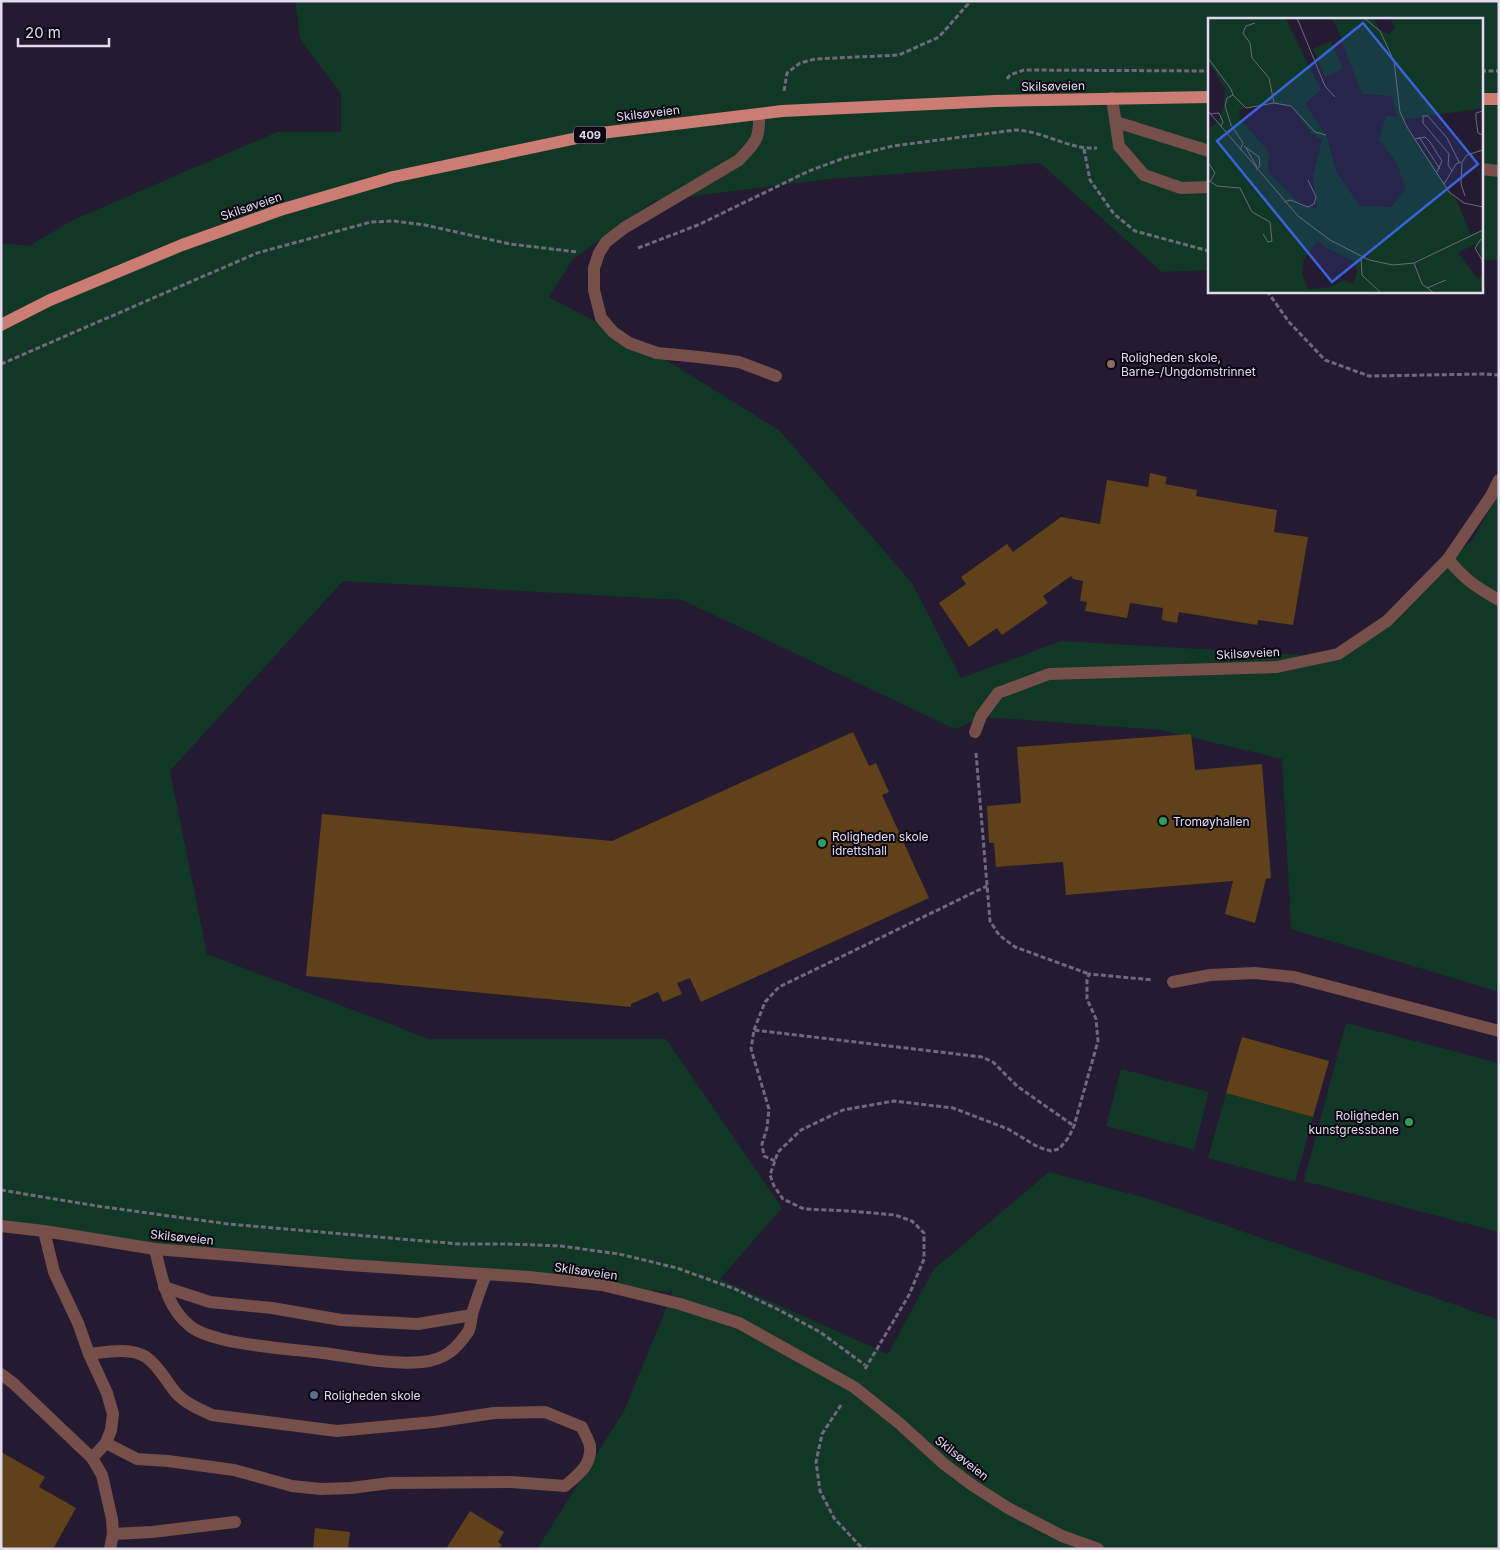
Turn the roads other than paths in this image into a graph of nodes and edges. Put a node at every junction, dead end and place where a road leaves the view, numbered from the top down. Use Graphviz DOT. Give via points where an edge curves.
graph roads {
  1 [pos="1112,98"];
  2 [pos="1208,98"];
  3 [pos="1482,99"];
  4 [pos="1499,99"];
  5 [pos="759,114"];
  6 [pos="1116,122"];
  7 [pos="1208,151"];
  8 [pos="1482,169"];
  9 [pos="1499,170"];
  10 [pos="1208,187"];
  11 [pos="4,321"];
  12 [pos="776,376"];
  13 [pos="1499,480"];
  14 [pos="1448,559"];
  15 [pos="1499,600"];
  16 [pos="975,732"];
  17 [pos="1173,982"];
  18 [pos="1499,1031"];
  19 [pos="1,1226"];
  20 [pos="44,1231"];
  21 [pos="155,1249"];
  22 [pos="486,1274"];
  23 [pos="164,1288"];
  24 [pos="472,1315"];
  25 [pos="89,1354"];
  26 [pos="1,1374"];
  27 [pos="106,1443"];
  28 [pos="92,1458"];
  29 [pos="235,1522"];
  30 [pos="113,1534"];
  31 [pos="110,1549"];
  32 [pos="1098,1549"];
  1 -- 2 [label="main road, Skilsøveien / 409"];
  1 -- 5 [label="main road, Skilsøveien / 409"];
  1 -- 6 [label="street"];
  3 -- 4 [label="main road"];
  5 -- 11 [label="main road, Skilsøveien / 409" via="601,133 393,177 280,210 182,245"];
  5 -- 12 [label="street" via="760,131 754,145 740,160 624,228 606,242 594,268 594,290 601,318 629,343 657,353 739,362"];
  6 -- 7 [label="street"];
  6 -- 10 [label="street" via="1119,146 1144,175 1181,188"];
  8 -- 9 [label="street"];
  13 -- 14 [label="street, Skilsøveien"];
  14 -- 15 [label="street" via="1462,576"];
  14 -- 16 [label="street, Skilsøveien" via="1387,621 1338,654 1277,667 1049,674 998,694 981,716"];
  17 -- 18 [label="street" via="1255,973 1294,977"];
  19 -- 20 [label="street, Skilsøveien"];
  20 -- 21 [label="street, Skilsøveien"];
  20 -- 25 [label="street" via="54,1272"];
  21 -- 22 [label="street, Skilsøveien"];
  21 -- 23 [label="street"];
  22 -- 24 [label="street"];
  22 -- 32 [label="street, Skilsøveien" via="602,1286 680,1304 740,1323 854,1387 944,1464 1008,1508 1062,1536"];
  23 -- 24 [label="street" via="210,1302 342,1320 418,1324"];
  23 -- 24 [label="street" via="177,1314 202,1333 231,1341 390,1362 436,1360 450,1352 469,1331"];
  25 -- 27 [label="street" via="113,1414"];
  25 -- 27 [label="street" via="116,1351 146,1357 176,1393 192,1406 212,1415 338,1431 494,1413 545,1412 582,1427 590,1445 583,1472 565,1486 511,1482 390,1483 320,1489 292,1486 234,1470 137,1459"];
  26 -- 28 [label="street"];
  27 -- 28 [label="street"];
  28 -- 30 [label="street" via="102,1475"];
  29 -- 30 [label="street"];
  30 -- 31 [label="street"];
}
